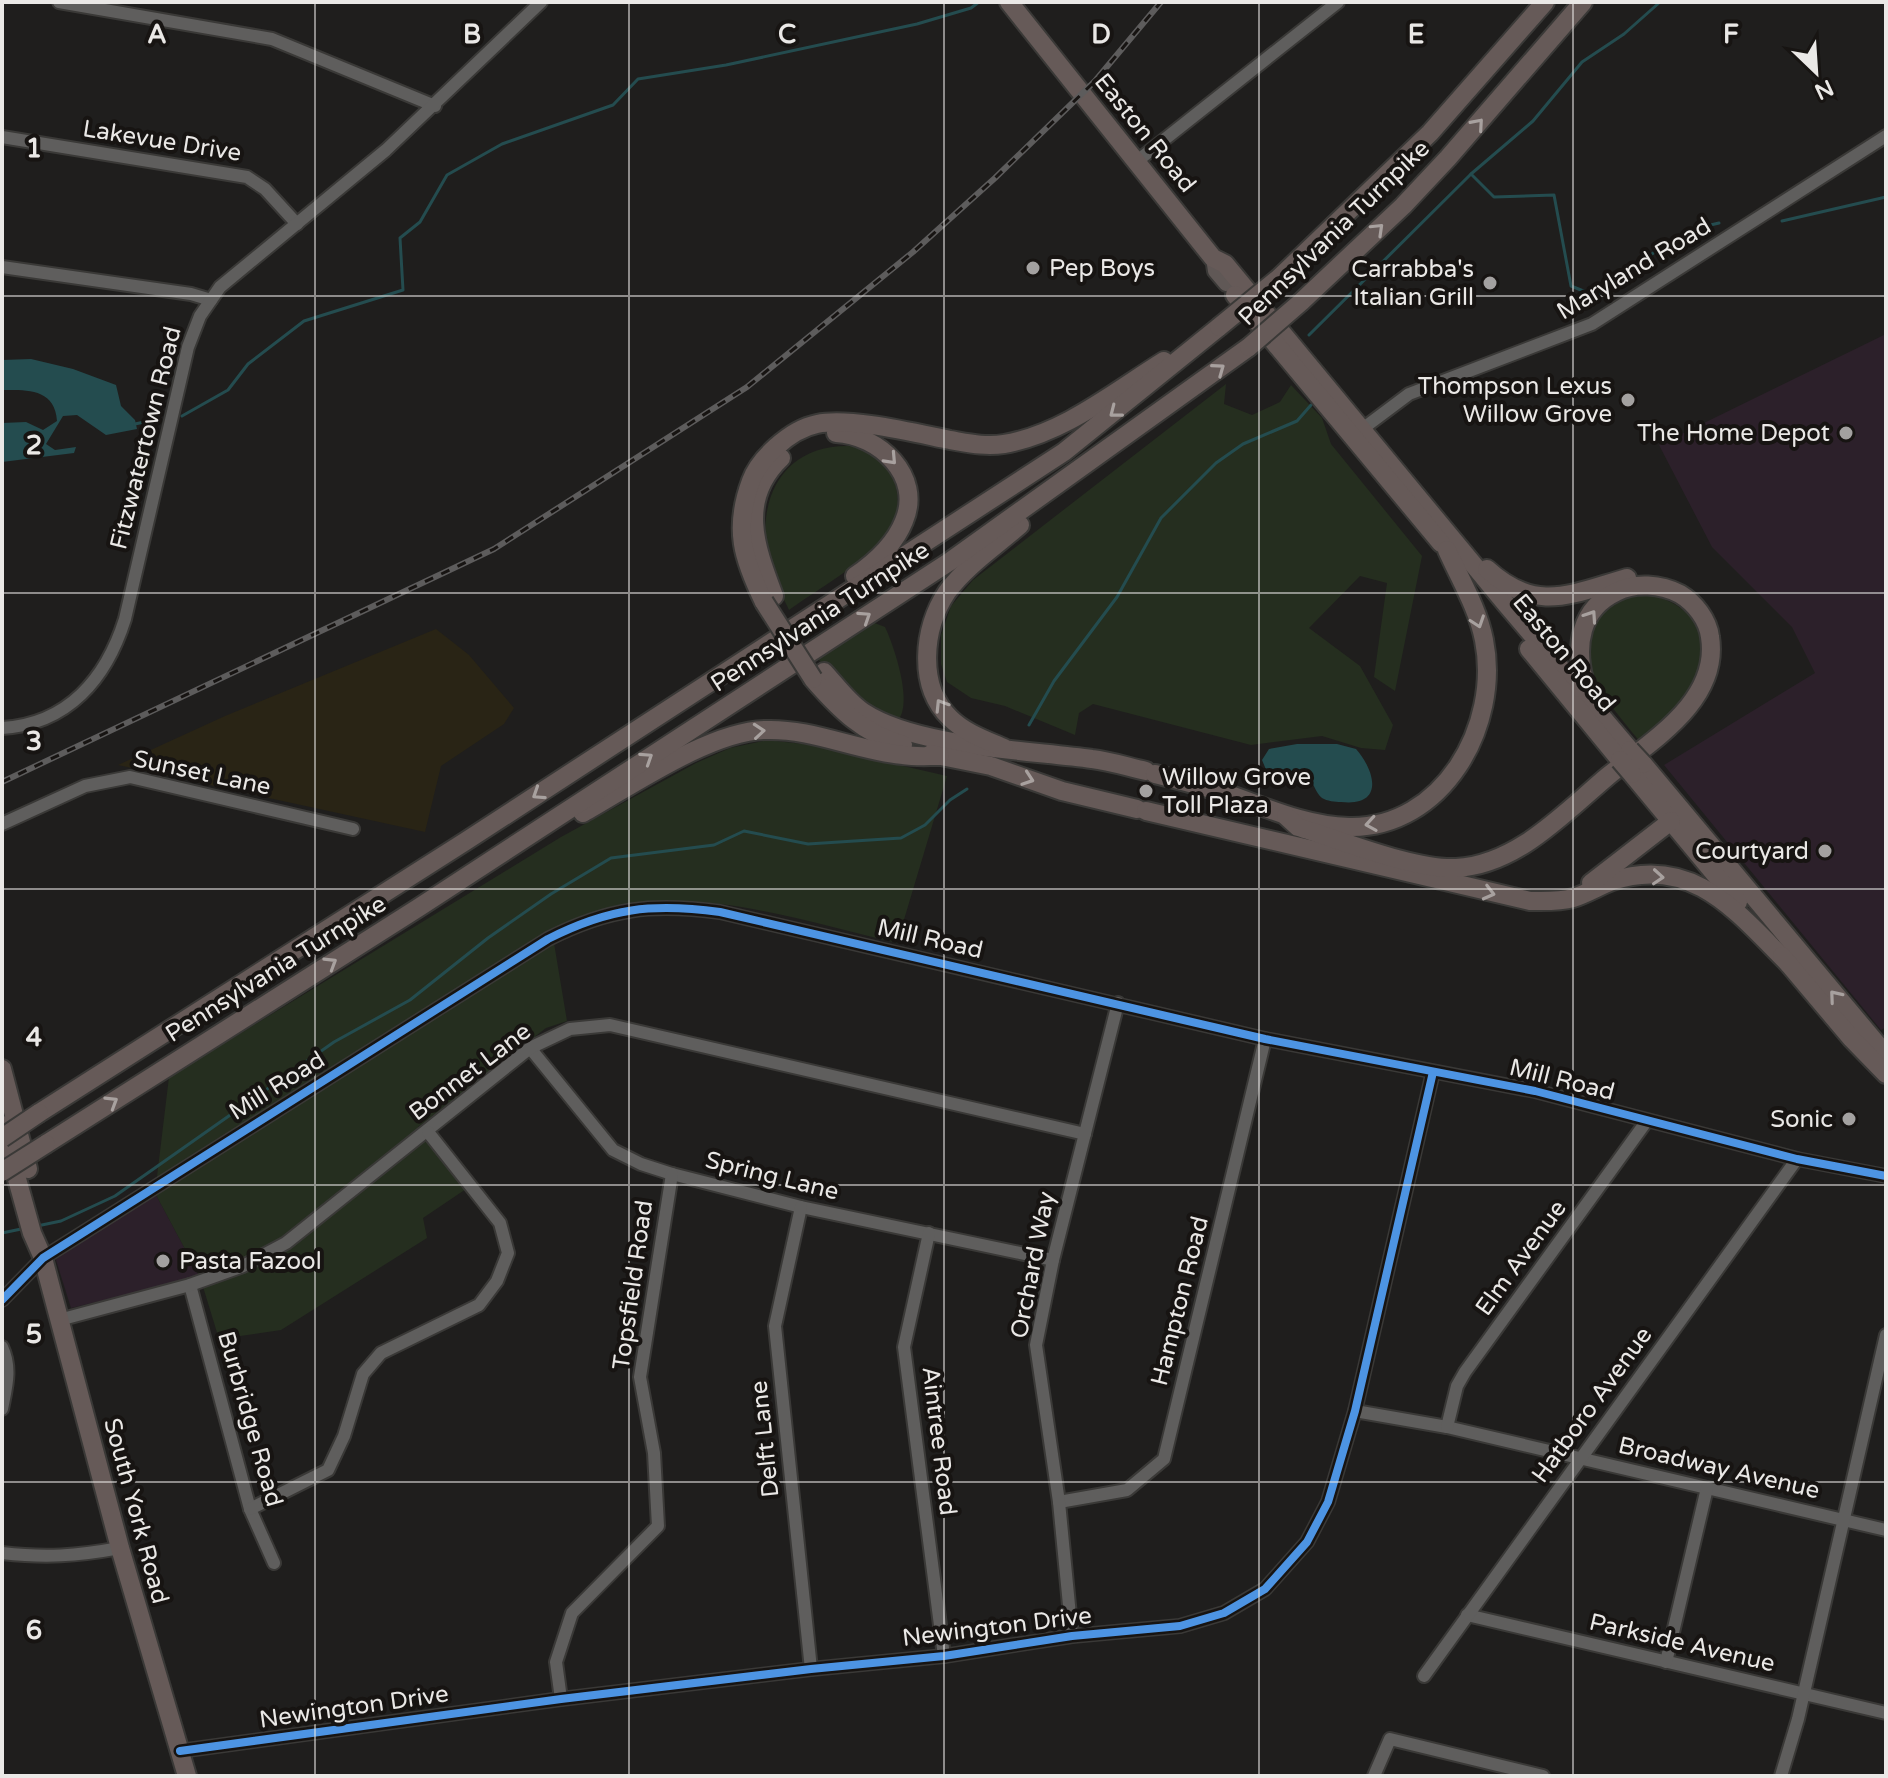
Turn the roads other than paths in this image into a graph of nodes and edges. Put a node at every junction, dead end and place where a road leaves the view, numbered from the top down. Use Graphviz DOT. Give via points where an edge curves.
graph roads {
  1 [pos="59,2"];
  2 [pos="541,2"];
  3 [pos="1009,2"];
  4 [pos="1338,2"];
  5 [pos="1545,2"];
  6 [pos="1583,2"];
  7 [pos="435,106"];
  8 [pos="1886,136"];
  9 [pos="2,137"];
  10 [pos="1136,162"];
  11 [pos="297,224"];
  12 [pos="1213,258"];
  13 [pos="2,267"];
  14 [pos="1226,284"];
  15 [pos="211,300"];
  16 [pos="1219,327"];
  17 [pos="1357,433"];
  18 [pos="1110,448"];
  19 [pos="1447,550"];
  20 [pos="1476,567"];
  21 [pos="769,599"];
  22 [pos="767,644"];
  23 [pos="819,676"];
  24 [pos="1579,688"];
  25 [pos="2,728"];
  26 [pos="1004,748"];
  27 [pos="940,756"];
  28 [pos="1631,762"];
  29 [pos="1286,816"];
  30 [pos="1671,821"];
  31 [pos="2,824"];
  32 [pos="353,829"];
  33 [pos="1423,877"];
  34 [pos="1556,901"];
  35 [pos="418,908"];
  36 [pos="1789,964"];
  37 [pos="1118,1003"];
  38 [pos="1265,1039"];
  39 [pos="530,1048"];
  40 [pos="1886,1055"];
  41 [pos="2,1069"];
  42 [pos="1433,1072"];
  43 [pos="1886,1074"];
  44 [pos="1646,1122"];
  45 [pos="2,1125"];
  46 [pos="428,1132"];
  47 [pos="1085,1134"];
  48 [pos="2,1138"];
  49 [pos="1797,1159"];
  50 [pos="2,1172"];
  51 [pos="672,1174"];
  52 [pos="1886,1176"];
  53 [pos="26,1188"];
  54 [pos="801,1207"];
  55 [pos="929,1233"];
  56 [pos="43,1258"];
  57 [pos="1053,1260"];
  58 [pos="190,1285"];
  59 [pos="2,1300"];
  60 [pos="59,1320"];
  61 [pos="1886,1335"];
  62 [pos="2,1347"];
  63 [pos="2,1409"];
  64 [pos="1355,1411"];
  65 [pos="1447,1427"];
  66 [pos="1580,1459"];
  67 [pos="1707,1488"];
  68 [pos="1059,1502"];
  69 [pos="250,1509"];
  70 [pos="1845,1519"];
  71 [pos="1886,1530"];
  72 [pos="120,1548"];
  73 [pos="2,1553"];
  74 [pos="274,1563"];
  75 [pos="1467,1615"];
  76 [pos="1072,1636"];
  77 [pos="944,1656"];
  78 [pos="1666,1662"];
  79 [pos="811,1669"];
  80 [pos="1424,1676"];
  81 [pos="1804,1695"];
  82 [pos="561,1699"];
  83 [pos="1886,1713"];
  84 [pos="180,1751"];
  85 [pos="187,1776"];
  86 [pos="1374,1776"];
  87 [pos="1543,1776"];
  88 [pos="1781,1776"];
  1 -- 7 [label="street" via="272,39"];
  2 -- 7 [label="street, Fitzwatertown Road"];
  3 -- 10 [label="highway, Easton Road"];
  4 -- 10 [label="street"];
  5 -- 16 [label="highway, Pennsylvania Turnpike, bridge" via="1430,133 1279,278"];
  18 -- 6 [label="highway, Pennsylvania Turnpike, one-way, bridge" via="1249,347 1403,206"];
  7 -- 11 [label="street, Fitzwatertown Road"];
  8 -- 17 [label="street, Maryland Road" via="1592,324 1409,394"];
  9 -- 11 [label="street, Lakevue Drive" via="247,177"];
  10 -- 12 [label="highway, Easton Road"];
  11 -- 15 [label="street, Fitzwatertown Road" via="238,270"];
  12 -- 14 [label="main road, Easton Road" via="1215,271"];
  12 -- 17 [label="highway, Easton Road" via="1225,264"];
  13 -- 15 [label="street"];
  14 -- 17 [label="highway, Easton Road"];
  15 -- 25 [label="street, Fitzwatertown Road" via="188,347 125,619 110,660 68,706 40,720"];
  16 -- 21 [label="highway" via="1050,431 1024,440 977,444 844,422 821,423 792,435 755,470 742,511 742,547 751,576"];
  16 -- 22 [label="highway, Pennsylvania Turnpike, one-way" via="1064,452"];
  17 -- 19 [label="highway, Easton Road"];
  17 -- 20 [label="highway, Easton Road"];
  26 -- 18 [label="highway, one-way" via="959,726 935,697 927,662 934,620 957,581"];
  35 -- 18 [label="highway, Pennsylvania Turnpike, one-way" via="949,562"];
  19 -- 28 [label="highway, Easton Road"];
  19 -- 29 [label="highway, one-way" via="1480,623 1487,661 1482,712 1462,761 1414,810 1388,821 1348,827"];
  20 -- 24 [label="highway, Easton Road"];
  20 -- 33 [label="highway" via="1485,567 1520,592 1548,598 1641,575 1668,579 1701,600 1716,621 1722,645 1720,673 1692,714 1520,857 1470,876"];
  21 -- 22 [label="highway, one-way" via="754,537 754,508 768,474 790,449 821,434 856,436 880,448 893,459 906,484 908,506 901,528 869,565"];
  21 -- 23 [label="highway, bridge"];
  22 -- 48 [label="highway, Pennsylvania Turnpike, one-way, bridge"];
  23 -- 26 [label="highway" via="880,721 936,738"];
  23 -- 27 [label="highway" via="845,713 868,731"];
  24 -- 28 [label="highway, Easton Road"];
  24 -- 29 [label="highway, one-way" via="1584,680 1578,650 1584,626 1590,613 1615,592 1663,587 1687,599 1703,617 1712,654 1692,703 1544,830 1506,855 1443,868 1414,863 1298,827"];
  26 -- 29 [label="highway" via="1096,759"];
  27 -- 33 [label="highway, one-way" via="991,766 1062,791"];
  35 -- 27 [label="highway, one-way" via="679,760 731,736 795,732 902,755"];
  28 -- 30 [label="highway, Easton Road"];
  40 -- 28 [label="highway, Easton Road, one-way"];
  30 -- 34 [label="highway" via="1589,885"];
  30 -- 36 [label="highway, Easton Road"];
  31 -- 32 [label="street, Sunset Lane" via="85,786 130,777"];
  33 -- 34 [label="highway, one-way" via="1509,898"];
  34 -- 36 [label="highway, one-way" via="1630,877 1690,882 1723,899"];
  50 -- 35 [label="highway, Pennsylvania Turnpike, one-way, bridge"];
  36 -- 43 [label="highway, Easton Road"];
  37 -- 38 [label="street, Mill Road"];
  37 -- 47 [label="street, Orchard Way"];
  37 -- 56 [label="street, Mill Road" via="720,912 678,906 630,909 584,921 548,939"];
  38 -- 42 [label="street, Mill Road"];
  38 -- 68 [label="street, Hampton Road" via="1164,1459 1127,1490"];
  39 -- 46 [label="street, Bonnet Lane"];
  39 -- 47 [label="street, Bonnet Lane" via="570,1029 610,1025"];
  39 -- 51 [label="street, Spring Lane" via="613,1150"];
  41 -- 53 [label="highway, South York Road"];
  42 -- 44 [label="street, Mill Road" via="1535,1091"];
  42 -- 64 [label="street, Newington Drive"];
  44 -- 49 [label="street, Mill Road"];
  44 -- 65 [label="street, Elm Avenue" via="1465,1372"];
  45 -- 53 [label="highway, South York Road"];
  46 -- 58 [label="street, Bonnet Lane" via="286,1243"];
  46 -- 69 [label="street" via="500,1223 508,1253 497,1281 479,1305 381,1353 363,1374 328,1470"];
  47 -- 57 [label="street, Orchard Way"];
  49 -- 52 [label="street, Mill Road"];
  49 -- 66 [label="street, Hatboro Avenue"];
  51 -- 54 [label="street, Spring Lane"];
  51 -- 82 [label="street, Topsfield Road" via="640,1377 654,1453 658,1526 572,1613 556,1662"];
  53 -- 56 [label="highway, South York Road"];
  54 -- 55 [label="street, Spring Lane"];
  54 -- 79 [label="street, Delft Lane" via="775,1326"];
  55 -- 57 [label="street, Spring Lane"];
  55 -- 77 [label="street, Aintree Road" via="904,1347"];
  56 -- 59 [label="street, Mill Road"];
  56 -- 60 [label="highway, South York Road"];
  57 -- 68 [label="street, Orchard Way" via="1036,1345"];
  58 -- 60 [label="street, Bonnet Lane"];
  58 -- 69 [label="street, Burbridge Road"];
  60 -- 72 [label="highway, South York Road"];
  61 -- 70 [label="street"];
  62 -- 63 [label="street" via="8,1375"];
  64 -- 65 [label="street, Broadway Avenue"];
  64 -- 76 [label="street, Newington Drive" via="1328,1502 1307,1542 1265,1589 1224,1613 1180,1626"];
  65 -- 66 [label="street, Broadway Avenue"];
  66 -- 67 [label="street, Broadway Avenue"];
  66 -- 75 [label="street, Hatboro Avenue"];
  67 -- 70 [label="street, Broadway Avenue"];
  67 -- 78 [label="street"];
  68 -- 76 [label="street, Orchard Way"];
  69 -- 74 [label="street, Burbridge Road"];
  70 -- 71 [label="street, Broadway Avenue"];
  70 -- 81 [label="street"];
  72 -- 73 [label="street" via="41,1558"];
  72 -- 84 [label="highway, South York Road"];
  75 -- 78 [label="street, Parkside Avenue"];
  75 -- 80 [label="street, Hatboro Avenue"];
  76 -- 77 [label="street, Newington Drive"];
  77 -- 79 [label="street, Newington Drive"];
  78 -- 81 [label="street, Parkside Avenue"];
  79 -- 82 [label="street, Newington Drive"];
  81 -- 83 [label="street, Parkside Avenue"];
  81 -- 88 [label="street"];
  82 -- 84 [label="street, Newington Drive"];
  84 -- 85 [label="highway, South York Road"];
  86 -- 87 [label="street" via="1390,1739"];
}
